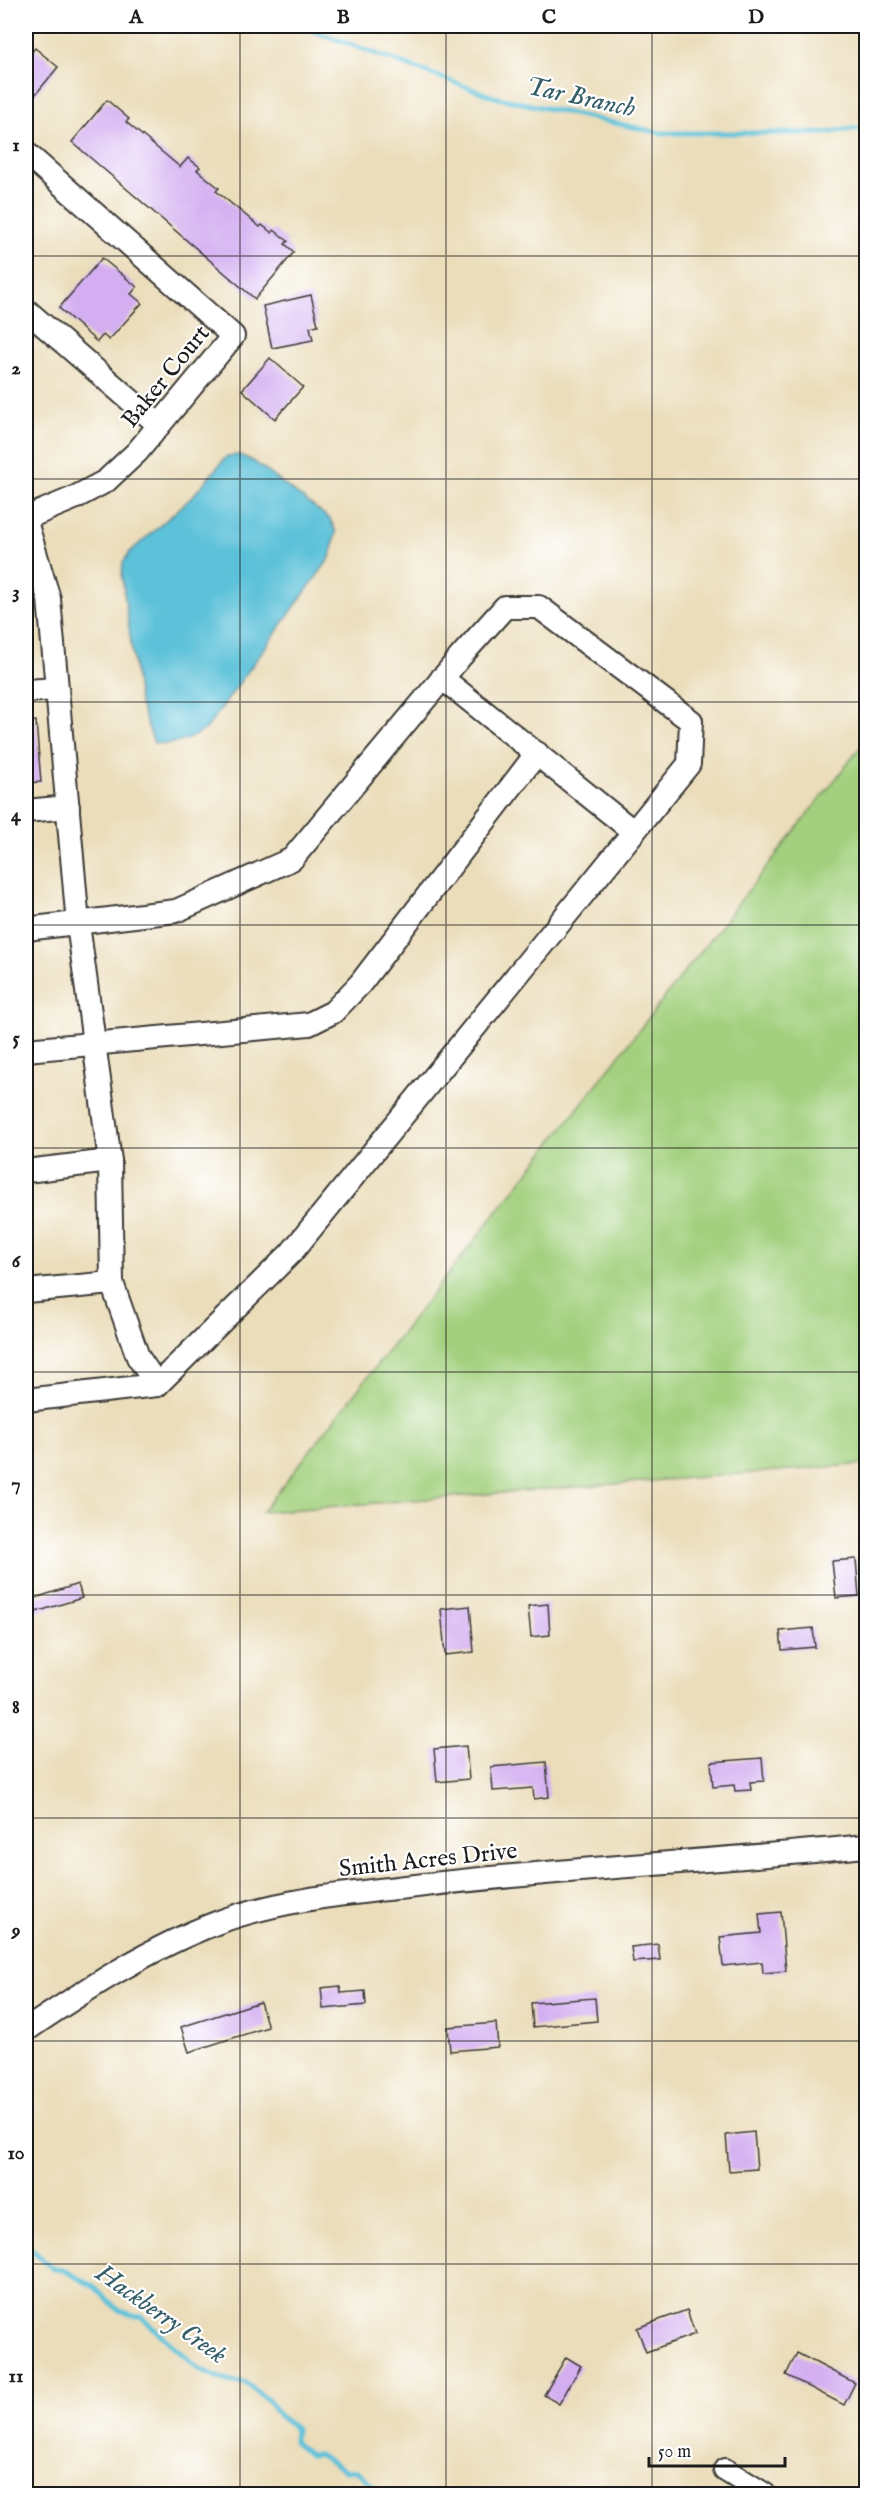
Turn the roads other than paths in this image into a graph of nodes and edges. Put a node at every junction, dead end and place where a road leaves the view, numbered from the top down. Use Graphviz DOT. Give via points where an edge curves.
graph roads {
  1 [pos="26,153"];
  2 [pos="26,310"];
  3 [pos="159,425"];
  4 [pos="26,520"];
  5 [pos="442,678"];
  6 [pos="57,688"];
  7 [pos="26,691"];
  8 [pos="537,753"];
  9 [pos="68,807"];
  10 [pos="26,811"];
  11 [pos="634,832"];
  12 [pos="78,924"];
  13 [pos="26,929"];
  14 [pos="94,1044"];
  15 [pos="26,1050"];
  16 [pos="111,1161"];
  17 [pos="26,1171"];
  18 [pos="112,1283"];
  19 [pos="26,1291"];
  20 [pos="157,1385"];
  21 [pos="26,1400"];
  22 [pos="867,1846"];
  23 [pos="26,2030"];
  24 [pos="725,2470"];
  25 [pos="764,2494"];
  1 -- 3 [label="street, Baker Court" via="233,336"];
  2 -- 3 [label="street"];
  3 -- 4 [label="street, Baker Court" via="106,481"];
  4 -- 6 [label="street" via="49,599"];
  5 -- 8 [label="street"];
  5 -- 11 [label="street" via="505,607 539,607 691,721 689,764"];
  5 -- 12 [label="street" via="292,859 176,911"];
  6 -- 7 [label="street"];
  6 -- 9 [label="street"];
  8 -- 11 [label="street"];
  8 -- 14 [label="street" via="360,984 333,1012 309,1024"];
  9 -- 10 [label="street"];
  9 -- 12 [label="street"];
  11 -- 20 [label="street" via="291,1253"];
  12 -- 13 [label="street"];
  12 -- 14 [label="street"];
  14 -- 15 [label="street"];
  14 -- 16 [label="street"];
  16 -- 17 [label="street"];
  16 -- 18 [label="street"];
  18 -- 19 [label="street"];
  18 -- 20 [label="street" via="138,1358"];
  20 -- 21 [label="street"];
  22 -- 23 [label="street, Smith Acres Drive" via="482,1878 301,1901 221,1921 188,1934 132,1961"];
  24 -- 25 [label="street"];
}
